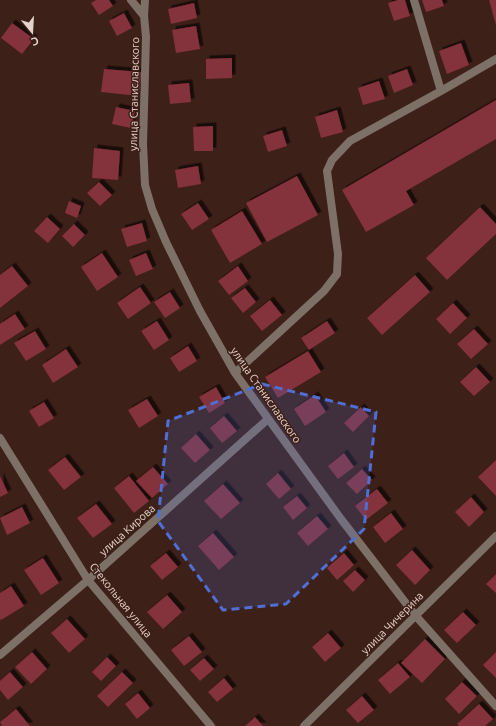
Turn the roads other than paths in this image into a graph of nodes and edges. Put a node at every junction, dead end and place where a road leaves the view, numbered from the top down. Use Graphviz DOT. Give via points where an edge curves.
graph roads {
  1 [pos="131,0"];
  2 [pos="145,0"];
  3 [pos="414,0"];
  4 [pos="144,16"];
  5 [pos="496,59"];
  6 [pos="441,92"];
  7 [pos="235,373"];
  8 [pos="268,419"];
  9 [pos="0,438"];
  10 [pos="496,536"];
  11 [pos="88,580"];
  12 [pos="415,615"];
  13 [pos="0,655"];
  14 [pos="496,706"];
  15 [pos="211,726"];
  16 [pos="304,726"];
  1 -- 4 [label="street"];
  2 -- 4 [label="street, улица Станиславского"];
  3 -- 6 [label="street"];
  4 -- 7 [label="street, улица Станиславского" via="145,185 166,242 200,311"];
  5 -- 6 [label="street"];
  6 -- 7 [label="street" via="350,140 332,160 327,171 338,254 337,274 324,291"];
  7 -- 8 [label="street, улица Станиславского"];
  8 -- 11 [label="street, улица Кирова"];
  8 -- 12 [label="street, улица Станиславского"];
  9 -- 11 [label="street, Стекольная улица"];
  10 -- 12 [label="street, улица Чичерина"];
  11 -- 13 [label="street, улица Кирова"];
  11 -- 15 [label="street, Стекольная улица"];
  12 -- 14 [label="street, улица Станиславского"];
  12 -- 16 [label="street, улица Чичерина"];
}
